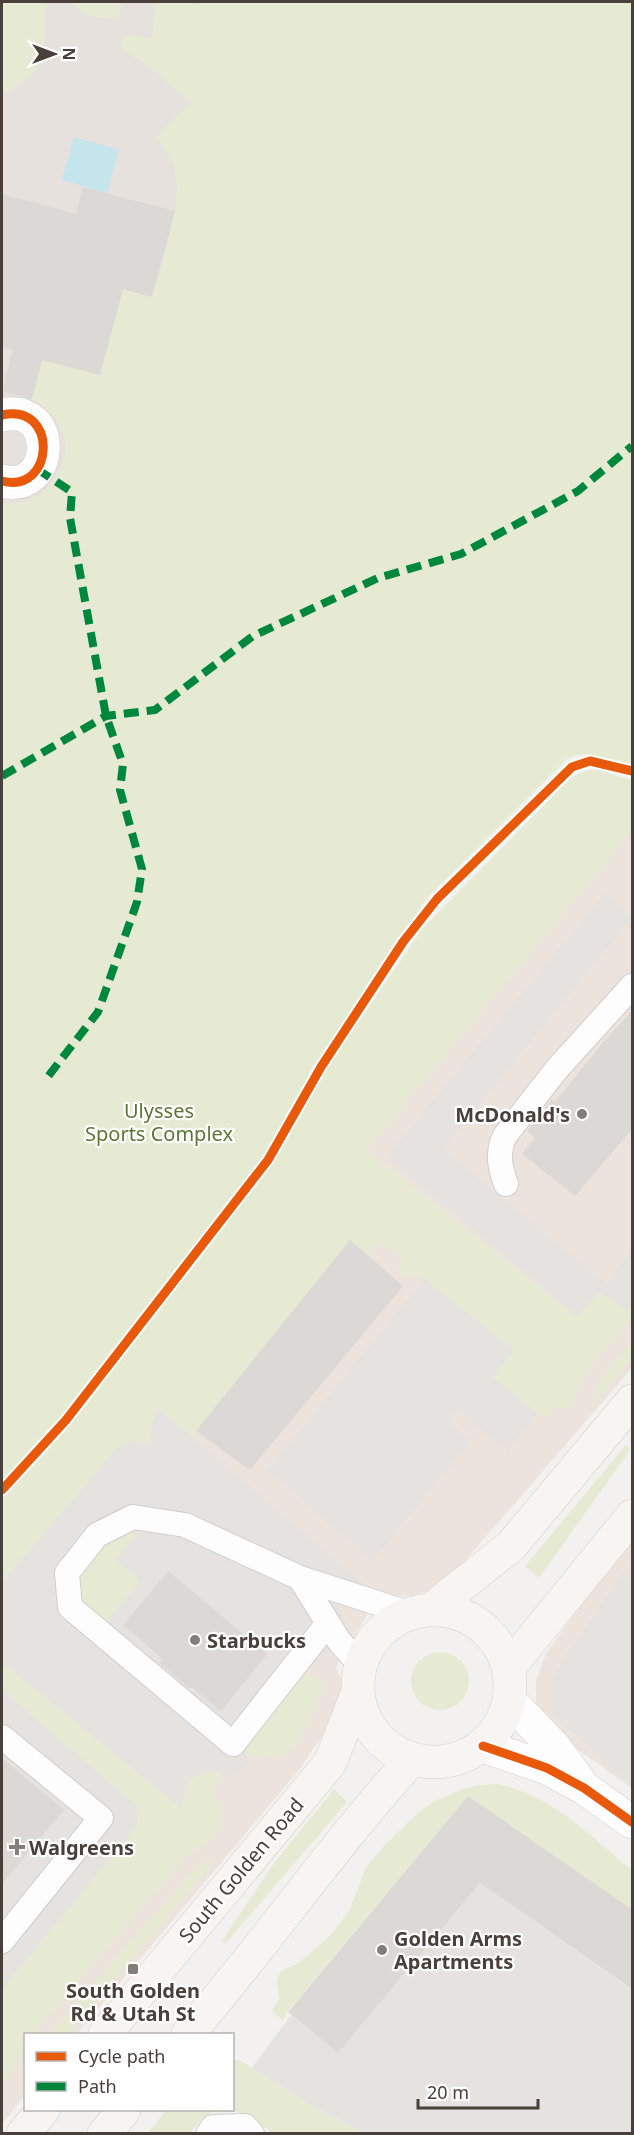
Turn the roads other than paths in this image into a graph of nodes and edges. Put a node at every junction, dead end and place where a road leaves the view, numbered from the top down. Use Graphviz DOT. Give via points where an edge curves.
graph roads {
  1 [pos="2,415"];
  2 [pos="2,481"];
  3 [pos="633,986"];
  4 [pos="506,1184"];
  5 [pos="633,1401"];
  6 [pos="633,1516"];
  7 [pos="300,1578"];
  8 [pos="420,1610"];
  9 [pos="328,1623"];
  10 [pos="510,1666"];
  11 [pos="358,1679"];
  12 [pos="510,1701"];
  13 [pos="2,1737"];
  14 [pos="483,1746"];
  15 [pos="411,1760"];
  16 [pos="584,1788"];
  17 [pos="633,1822"];
  18 [pos="2,1941"];
  19 [pos="106,2033"];
  20 [pos="189,2033"];
  21 [pos="41,2111"];
  22 [pos="122,2111"];
  23 [pos="23,2133"];
  24 [pos="104,2133"];
  25 [pos="208,2133"];
  26 [pos="252,2133"];
  1 -- 2 [label="street" via="29,419 42,435 44,447 37,469 28,477"];
  3 -- 4 [label="lane" via="556,1070 504,1137 499,1150"];
  5 -- 8 [label="main road" via="511,1546"];
  6 -- 10 [label="main road"];
  7 -- 8 [label="lane"];
  7 -- 9 [label="lane"];
  7 -- 9 [label="lane" via="185,1525 133,1517 97,1535 67,1573 70,1607 232,1744"];
  8 -- 10 [label="main road" via="464,1614 487,1629"];
  8 -- 11 [label="main road" via="394,1620 375,1636"];
  9 -- 11 [label="lane"];
  10 -- 12 [label="main road"];
  11 -- 15 [label="main road" via="364,1719 388,1748"];
  11 -- 19 [label="main road, South Golden Road" via="330,1763"];
  12 -- 14 [label="main road" via="499,1729"];
  12 -- 16 [label="street" via="555,1748"];
  13 -- 18 [label="lane" via="101,1818"];
  14 -- 15 [label="main road" via="457,1760"];
  14 -- 16 [label="street" via="547,1768"];
  15 -- 20 [label="main road" via="362,1815"];
  16 -- 17 [label="street"];
  21 -- 23 [label="main road"];
  22 -- 24 [label="main road"];
  25 -- 26 [label="lane" via="213,2127 245,2126"];
}
